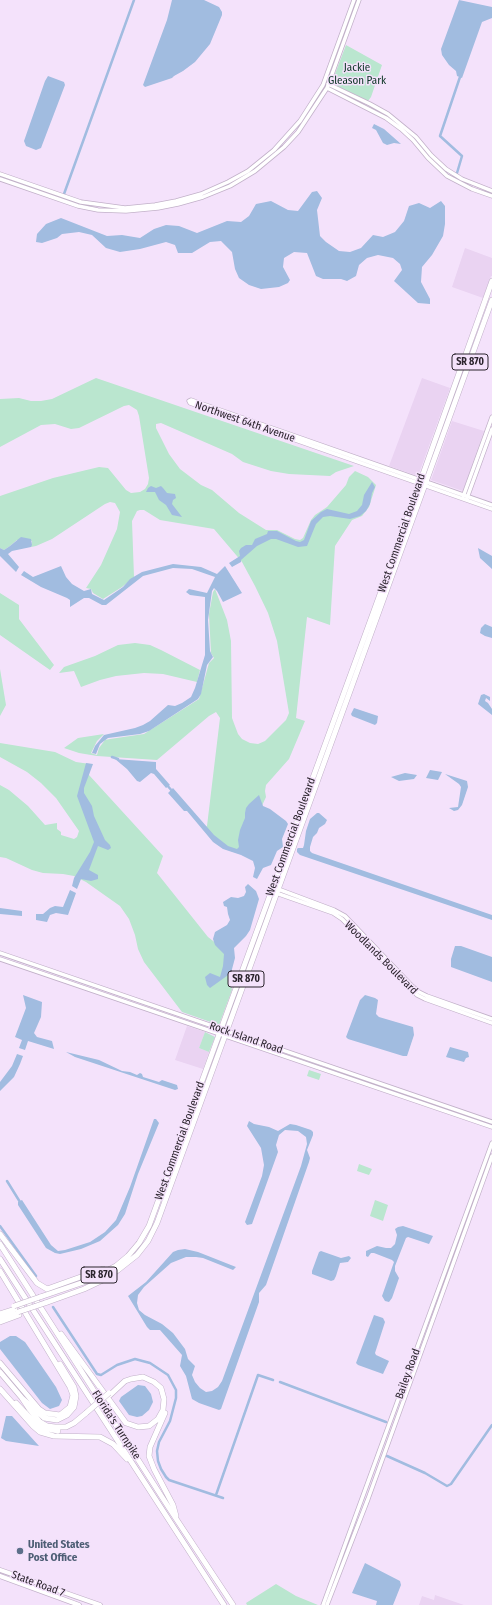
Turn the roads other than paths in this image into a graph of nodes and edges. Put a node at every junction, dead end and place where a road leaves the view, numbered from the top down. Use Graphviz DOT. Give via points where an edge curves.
graph roads {
  1 [pos="354,0"];
  2 [pos="359,0"];
  3 [pos="328,86"];
  4 [pos="436,163"];
  5 [pos="0,174"];
  6 [pos="0,179"];
  7 [pos="492,191"];
  8 [pos="492,196"];
  9 [pos="492,281"];
  10 [pos="492,300"];
  11 [pos="469,345"];
  12 [pos="469,363"];
  13 [pos="449,402"];
  14 [pos="450,415"];
  15 [pos="443,416"];
  16 [pos="492,417"];
  17 [pos="447,424"];
  18 [pos="492,429"];
  19 [pos="419,482"];
  20 [pos="425,484"];
  21 [pos="465,498"];
  22 [pos="492,505"];
  23 [pos="492,509"];
  24 [pos="272,889"];
  25 [pos="278,891"];
  26 [pos="0,953"];
  27 [pos="0,959"];
  28 [pos="492,1019"];
  29 [pos="492,1023"];
  30 [pos="220,1032"];
  31 [pos="227,1034"];
  32 [pos="492,1122"];
  33 [pos="492,1127"];
  34 [pos="492,1143"];
  35 [pos="492,1156"];
  36 [pos="0,1234"];
  37 [pos="145,1234"];
  38 [pos="0,1244"];
  39 [pos="0,1259"];
  40 [pos="0,1271"];
  41 [pos="43,1301"];
  42 [pos="0,1311"];
  43 [pos="16,1311"];
  44 [pos="0,1314"];
  45 [pos="0,1318"];
  46 [pos="0,1322"];
  47 [pos="50,1322"];
  48 [pos="48,1349"];
  49 [pos="0,1363"];
  50 [pos="0,1372"];
  51 [pos="0,1384"];
  52 [pos="0,1389"];
  53 [pos="110,1394"];
  54 [pos="22,1398"];
  55 [pos="87,1414"];
  56 [pos="137,1472"];
  57 [pos="177,1519"];
  58 [pos="0,1570"];
  59 [pos="12,1574"];
  60 [pos="1,1576"];
  61 [pos="80,1598"];
  62 [pos="77,1605"];
  63 [pos="100,1605"];
  64 [pos="224,1605"];
  65 [pos="233,1605"];
  66 [pos="323,1605"];
  67 [pos="327,1605"];
  1 -- 5 [label="street" via="323,85 300,121 274,150 248,171 228,182 201,194 176,201 125,208 81,202"];
  2 -- 3 [label="street"];
  3 -- 4 [label="street" via="370,104 398,122 416,137"];
  3 -- 6 [label="street" via="298,132 255,171 211,194 178,204 126,211 98,210 78,206"];
  4 -- 7 [label="street" via="462,179"];
  4 -- 8 [label="street" via="447,176"];
  9 -- 11 [label="highway, West Commercial Boulevard / SR 870"];
  10 -- 12 [label="highway, West Commercial Boulevard / SR 870"];
  11 -- 12 [label="highway"];
  11 -- 13 [label="highway, West Commercial Boulevard / SR 870"];
  12 -- 14 [label="highway, West Commercial Boulevard / SR 870"];
  13 -- 14 [label="highway"];
  13 -- 15 [label="highway, West Commercial Boulevard / SR 870"];
  14 -- 17 [label="highway, West Commercial Boulevard / SR 870"];
  15 -- 17 [label="highway"];
  15 -- 19 [label="highway, West Commercial Boulevard / SR 870"];
  16 -- 21 [label="street"];
  17 -- 20 [label="highway, West Commercial Boulevard / SR 870"];
  18 -- 21 [label="street"];
  19 -- 19 [label="street, Northwest 64th Avenue" via="214,408 189,401 190,404"];
  19 -- 20 [label="street, Northwest 64th Avenue"];
  19 -- 24 [label="highway, West Commercial Boulevard / SR 870"];
  20 -- 21 [label="street, Northwest 64th Avenue"];
  20 -- 25 [label="highway, West Commercial Boulevard / SR 870"];
  21 -- 22 [label="street, Northwest 64th Avenue"];
  21 -- 23 [label="street, Northwest 64th Avenue"];
  24 -- 25 [label="street, Woodlands Boulevard"];
  24 -- 30 [label="highway, West Commercial Boulevard / SR 870"];
  25 -- 28 [label="street, Woodlands Boulevard" via="334,910 344,916 419,992"];
  25 -- 29 [label="street, Woodlands Boulevard" via="342,919 417,995"];
  25 -- 31 [label="highway, West Commercial Boulevard / SR 870"];
  26 -- 30 [label="street, Rock Island Road"];
  27 -- 30 [label="street, Rock Island Road"];
  30 -- 31 [label="street, Rock Island Road"];
  30 -- 37 [label="highway, West Commercial Boulevard / SR 870"];
  31 -- 32 [label="street, Rock Island Road"];
  31 -- 33 [label="street, Rock Island Road"];
  31 -- 41 [label="highway, West Commercial Boulevard / SR 870" via="148,1241 128,1263 106,1279 84,1289"];
  34 -- 66 [label="street, Bailey Road"];
  35 -- 67 [label="street, Bailey Road"];
  36 -- 37 [label="highway" via="37,1283 47,1289 110,1266 124,1256"];
  37 -- 41 [label="highway, West Commercial Boulevard / SR 870" via="128,1256 116,1266 90,1280 55,1292"];
  38 -- 47 [label="highway, Florida's Turnpike"];
  39 -- 56 [label="highway, Florida's Turnpike"];
  40 -- 48 [label="highway"];
  41 -- 43 [label="highway, West Commercial Boulevard / SR 870, bridge"];
  41 -- 43 [label="highway"];
  42 -- 43 [label="highway, West Commercial Boulevard / SR 870"];
  43 -- 44 [label="highway"];
  43 -- 45 [label="highway, West Commercial Boulevard / SR 870"];
  43 -- 46 [label="highway"];
  47 -- 53 [label="highway" via="68,1342 126,1423 138,1427 149,1426 158,1419 163,1410 161,1388 143,1377 126,1381"];
  47 -- 57 [label="highway, Florida's Turnpike"];
  48 -- 49 [label="highway" via="73,1395 70,1407 60,1415 45,1413 39,1409"];
  48 -- 54 [label="highway" via="74,1387 76,1396 72,1411 63,1418 50,1420 39,1414"];
  50 -- 54 [label="highway"];
  51 -- 55 [label="highway" via="35,1423 43,1428 59,1431 71,1428"];
  52 -- 56 [label="highway" via="40,1432 54,1436 94,1436 106,1439 118,1448"];
  53 -- 55 [label="highway, bridge"];
  53 -- 57 [label="highway" via="125,1378 138,1374 157,1380 165,1390 166,1411 150,1447 149,1456 173,1504"];
  54 -- 55 [label="highway" via="40,1422 54,1427 66,1427"];
  56 -- 64 [label="highway, Florida's Turnpike"];
  57 -- 65 [label="highway, Florida's Turnpike"];
  58 -- 59 [label="main road, State Road 7"];
  59 -- 60 [label="main road"];
  59 -- 61 [label="main road, State Road 7"];
  60 -- 62 [label="main road, State Road 7"];
  61 -- 62 [label="street"];
  61 -- 63 [label="main road, State Road 7"];
}
